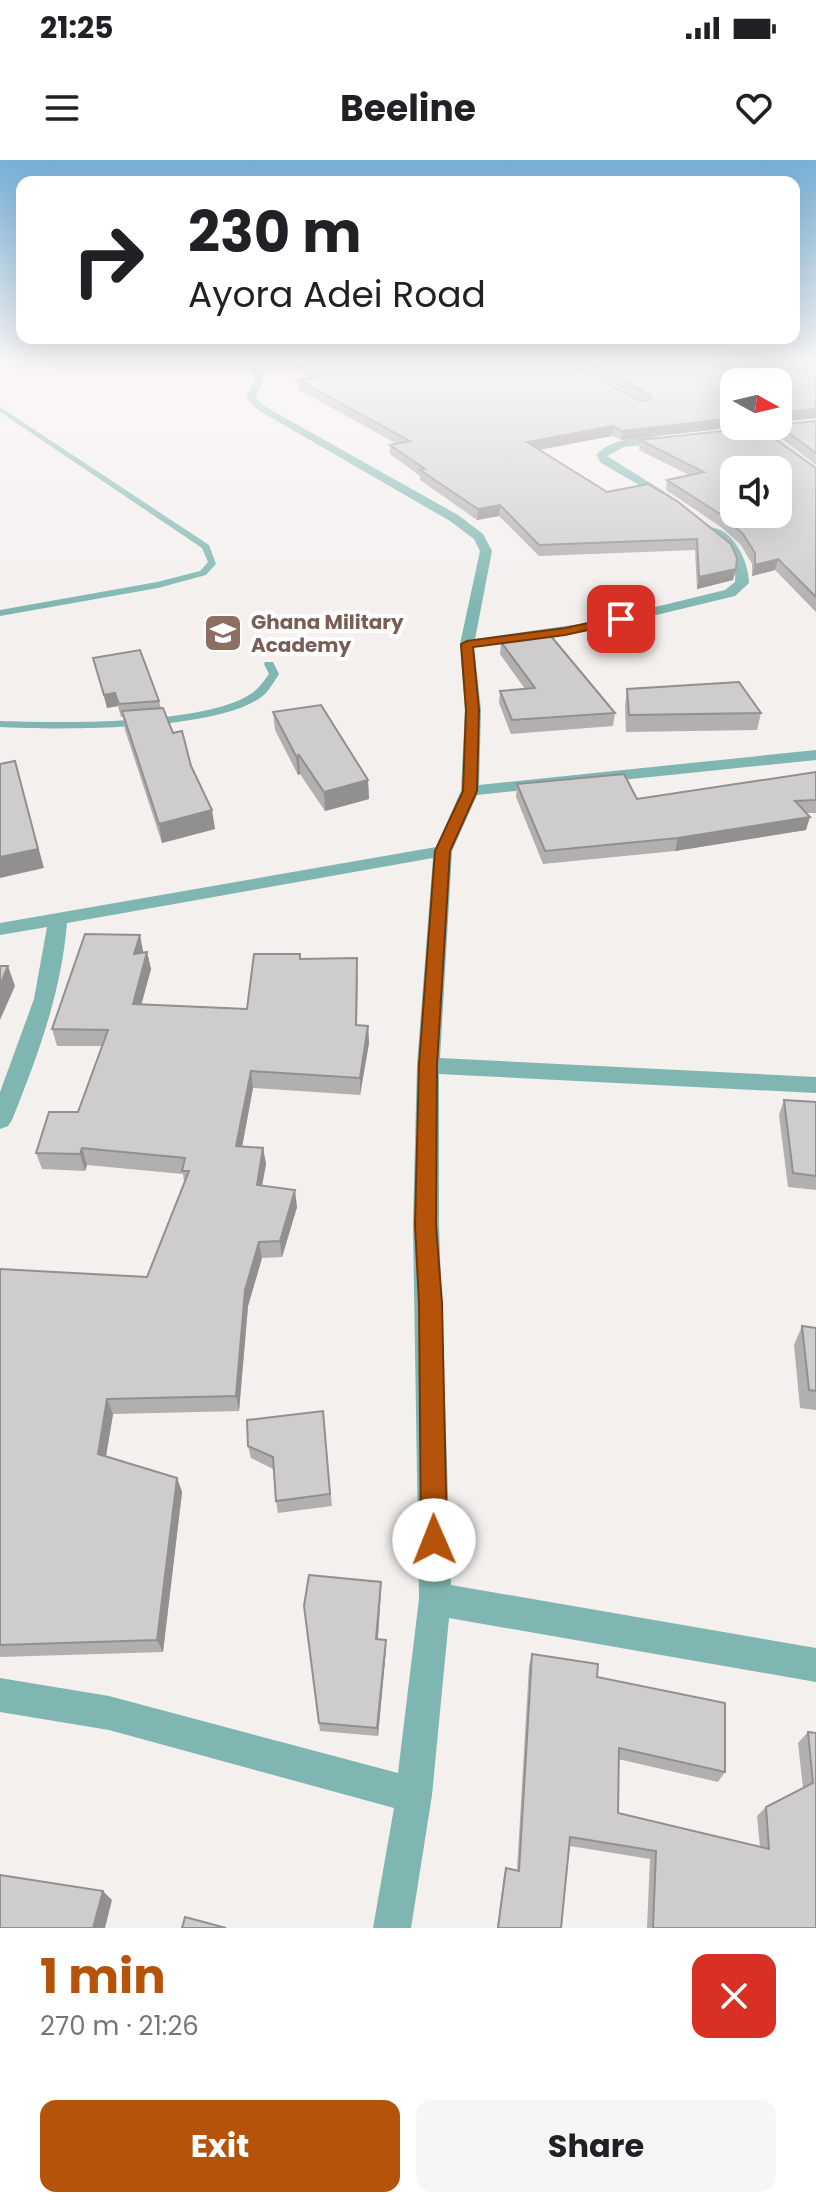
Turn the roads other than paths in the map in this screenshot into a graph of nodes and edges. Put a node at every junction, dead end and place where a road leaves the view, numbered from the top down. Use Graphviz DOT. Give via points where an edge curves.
graph roads {
  1 [pos="50,443"];
  2 [pos="323,443"];
  3 [pos="651,443"];
  4 [pos="681,507"];
  5 [pos="704,525"];
  6 [pos="0,613"];
  7 [pos="467,644"];
  8 [pos="269,664"];
  9 [pos="0,724"];
  10 [pos="816,755"];
  11 [pos="470,791"];
  12 [pos="443,851"];
  13 [pos="57,920"];
  14 [pos="0,929"];
  15 [pos="428,1065"];
  16 [pos="816,1085"];
  17 [pos="0,1120"];
  18 [pos="435,1599"];
  19 [pos="816,1665"];
  20 [pos="0,1695"];
  21 [pos="414,1795"];
  22 [pos="392,1928"];
  1 -- 6 [label="lane" via="206,547 213,562 203,573 158,585"];
  2 -- 7 [label="street" via="418,495 484,543"];
  3 -- 4 [label="street" via="601,455"];
  5 -- 7 [label="street" via="737,551 744,569 742,583 730,593 594,626"];
  7 -- 11 [label="street" via="473,710"];
  8 -- 9 [label="lane" via="272,683 256,698 194,716 87,726"];
  10 -- 11 [label="street"];
  11 -- 12 [label="street"];
  12 -- 13 [label="street"];
  12 -- 15 [label="street"];
  13 -- 14 [label="street"];
  13 -- 17 [label="street" via="43,1014"];
  15 -- 16 [label="street"];
  15 -- 18 [label="street" via="426,1225"];
  18 -- 19 [label="street"];
  18 -- 21 [label="street"];
  20 -- 21 [label="street" via="109,1713"];
  21 -- 22 [label="street"];
}
